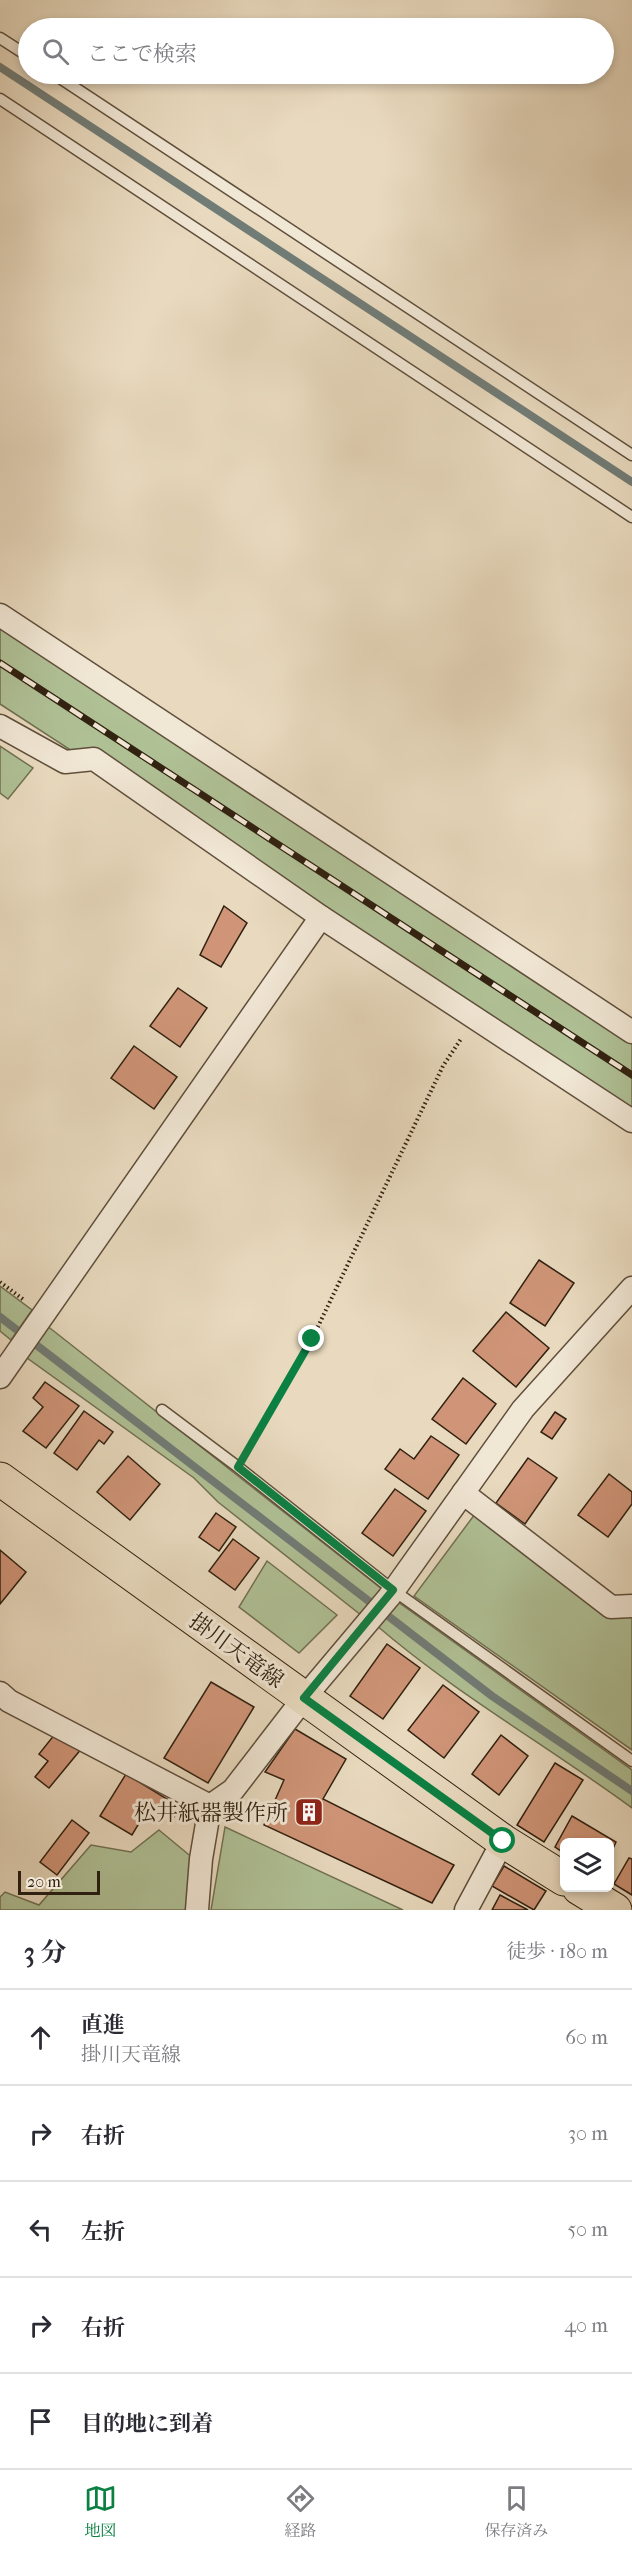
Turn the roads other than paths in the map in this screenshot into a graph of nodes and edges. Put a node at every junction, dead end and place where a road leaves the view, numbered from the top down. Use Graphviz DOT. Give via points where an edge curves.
graph roads {
  1 [pos="0,38"];
  2 [pos="18,50"];
  3 [pos="69,84"];
  4 [pos="0,99"];
  5 [pos="632,455"];
  6 [pos="632,517"];
  7 [pos="0,615"];
  8 [pos="0,726"];
  9 [pos="321,917"];
  10 [pos="632,1032"];
  11 [pos="632,1121"];
  12 [pos="632,1288"];
  13 [pos="0,1377"];
  14 [pos="162,1410"];
  15 [pos="3,1486"];
  16 [pos="463,1493"];
  17 [pos="391,1593"];
  18 [pos="632,1606"];
  19 [pos="0,1693"];
  20 [pos="304,1698"];
  21 [pos="632,1761"];
  22 [pos="210,1806"];
  23 [pos="503,1841"];
  24 [pos="560,1877"];
  25 [pos="587,1892"];
  26 [pos="197,1910"];
  27 [pos="466,1910"];
  28 [pos="615,1910"];
  1 -- 2 [label="lane"];
  3 -- 5 [label="lane"];
  4 -- 6 [label="lane"];
  7 -- 10 [label="street"];
  8 -- 9 [label="street" via="65,762 94,759"];
  9 -- 11 [label="street"];
  9 -- 13 [label="street"];
  12 -- 16 [label="street" via="523,1409"];
  14 -- 17 [label="lane"];
  15 -- 20 [label="main road, 掛川天竜線"];
  16 -- 17 [label="street"];
  16 -- 18 [label="street" via="611,1607"];
  17 -- 20 [label="street"];
  17 -- 21 [label="lane"];
  19 -- 22 [label="street"];
  20 -- 22 [label="street" via="233,1790"];
  20 -- 23 [label="main road, 掛川天竜線"];
  22 -- 26 [label="street"];
  23 -- 24 [label="main road, 掛川天竜線"];
  23 -- 27 [label="street"];
  25 -- 28 [label="main road"];
}
